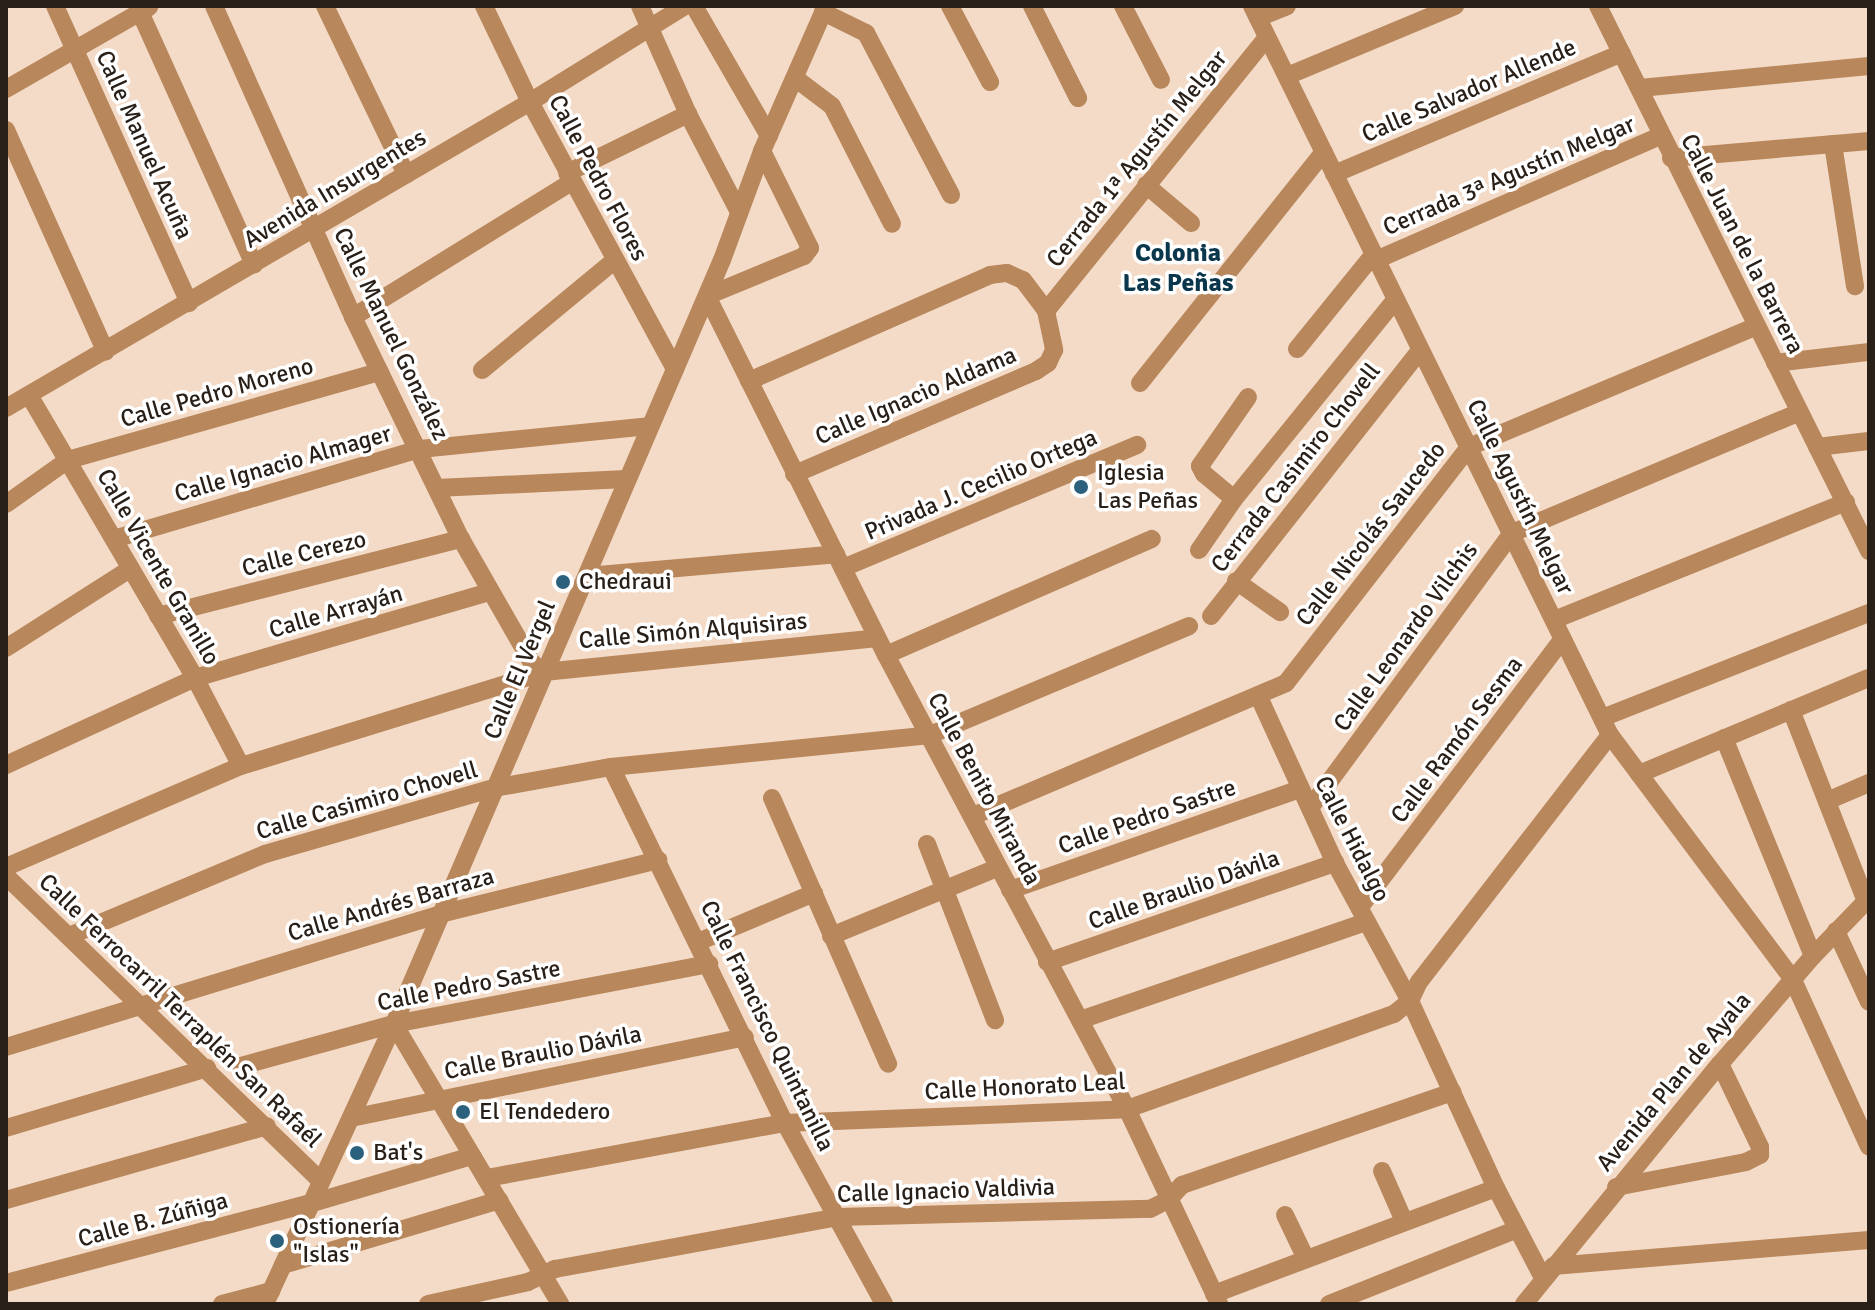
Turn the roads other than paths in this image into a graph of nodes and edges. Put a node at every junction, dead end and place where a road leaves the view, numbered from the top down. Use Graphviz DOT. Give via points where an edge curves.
graph roads {
  1 [pos="55,6"];
  2 [pos="214,6"];
  3 [pos="325,6"];
  4 [pos="484,6"];
  5 [pos="640,6"];
  6 [pos="685,6"];
  7 [pos="694,6"];
  8 [pos="950,6"];
  9 [pos="1032,6"];
  10 [pos="1123,6"];
  11 [pos="1287,6"];
  12 [pos="1455,6"];
  13 [pos="1598,6"];
  14 [pos="146,9"];
  15 [pos="825,9"];
  16 [pos="1255,12"];
  17 [pos="650,28"];
  18 [pos="1266,38"];
  19 [pos="74,49"];
  20 [pos="1622,53"];
  21 [pos="1869,66"];
  22 [pos="1287,76"];
  23 [pos="795,78"];
  24 [pos="1161,80"];
  25 [pos="990,82"];
  26 [pos="1640,88"];
  27 [pos="6,89"];
  28 [pos="1078,98"];
  29 [pos="530,102"];
  30 [pos="688,114"];
  31 [pos="6,130"];
  32 [pos="1660,136"];
  33 [pos="1869,141"];
  34 [pos="766,144"];
  35 [pos="1833,144"];
  36 [pos="1324,152"];
  37 [pos="1671,158"];
  38 [pos="406,174"];
  39 [pos="1334,174"];
  40 [pos="570,178"];
  41 [pos="1146,185"];
  42 [pos="951,195"];
  43 [pos="739,212"];
  44 [pos="1191,223"];
  45 [pos="892,224"];
  46 [pos="313,230"];
  47 [pos="1375,257"];
  48 [pos="615,260"];
  49 [pos="254,265"];
  50 [pos="1855,286"];
  51 [pos="707,296"];
  52 [pos="1396,299"];
  53 [pos="189,303"];
  54 [pos="1046,311"];
  55 [pos="353,317"];
  56 [pos="1757,326"];
  57 [pos="1297,349"];
  58 [pos="1420,350"];
  59 [pos="106,352"];
  60 [pos="1869,352"];
  61 [pos="1775,363"];
  62 [pos="675,369"];
  63 [pos="482,370"];
  64 [pos="380,372"];
  65 [pos="749,381"];
  66 [pos="1140,383"];
  67 [pos="29,395"];
  68 [pos="1248,397"];
  69 [pos="6,408"];
  70 [pos="1800,412"];
  71 [pos="649,426"];
  72 [pos="1869,441"];
  73 [pos="1137,445"];
  74 [pos="1469,447"];
  75 [pos="1817,447"];
  76 [pos="420,449"];
  77 [pos="68,460"];
  78 [pos="794,474"];
  79 [pos="626,479"];
  80 [pos="437,488"];
  81 [pos="1234,499"];
  82 [pos="1846,502"];
  83 [pos="6,504"];
  84 [pos="1512,533"];
  85 [pos="114,539"];
  86 [pos="461,539"];
  87 [pos="1152,539"];
  88 [pos="1199,550"];
  89 [pos="1869,551"];
  90 [pos="839,561"];
  91 [pos="130,569"];
  92 [pos="587,576"];
  93 [pos="1236,581"];
  94 [pos="490,592"];
  95 [pos="1280,612"];
  96 [pos="1869,613"];
  97 [pos="158,616"];
  98 [pos="1211,616"];
  99 [pos="1554,620"];
  100 [pos="1189,626"];
  101 [pos="877,638"];
  102 [pos="1563,639"];
  103 [pos="6,648"];
  104 [pos="886,655"];
  105 [pos="544,672"];
  106 [pos="195,678"];
  107 [pos="1869,678"];
  108 [pos="1259,697"];
  109 [pos="1791,710"];
  110 [pos="1606,726"];
  111 [pos="930,735"];
  112 [pos="1724,738"];
  113 [pos="6,765"];
  114 [pos="241,766"];
  115 [pos="611,767"];
  116 [pos="1639,774"];
  117 [pos="1869,783"];
  118 [pos="494,788"];
  119 [pos="1300,789"];
  120 [pos="772,798"];
  121 [pos="1827,801"];
  122 [pos="1310,808"];
  123 [pos="973,816"];
  124 [pos="927,844"];
  125 [pos="658,860"];
  126 [pos="1335,863"];
  127 [pos="6,867"];
  128 [pos="997,868"];
  129 [pos="6,876"];
  130 [pos="944,890"];
  131 [pos="1010,890"];
  132 [pos="814,893"];
  133 [pos="1868,899"];
  134 [pos="440,914"];
  135 [pos="1364,915"];
  136 [pos="1836,931"];
  137 [pos="69,936"];
  138 [pos="831,936"];
  139 [pos="698,942"];
  140 [pos="1813,956"];
  141 [pos="1047,962"];
  142 [pos="709,964"];
  143 [pos="1793,980"];
  144 [pos="1410,1001"];
  145 [pos="1869,1002"];
  146 [pos="139,1004"];
  147 [pos="995,1020"];
  148 [pos="1080,1020"];
  149 [pos="394,1024"];
  150 [pos="745,1037"];
  151 [pos="6,1047"];
  152 [pos="888,1064"];
  153 [pos="1720,1064"];
  154 [pos="241,1066"];
  155 [pos="207,1068"];
  156 [pos="1452,1092"];
  157 [pos="438,1099"];
  158 [pos="1127,1109"];
  159 [pos="351,1118"];
  160 [pos="785,1123"];
  161 [pos="267,1126"];
  162 [pos="6,1128"];
  163 [pos="1869,1147"];
  164 [pos="472,1156"];
  165 [pos="1382,1171"];
  166 [pos="487,1178"];
  167 [pos="321,1181"];
  168 [pos="1616,1187"];
  169 [pos="1496,1188"];
  170 [pos="6,1200"];
  171 [pos="499,1200"];
  172 [pos="1168,1200"];
  173 [pos="312,1203"];
  174 [pos="1285,1215"];
  175 [pos="838,1217"];
  176 [pos="1404,1221"];
  177 [pos="1517,1229"];
  178 [pos="1869,1240"];
  179 [pos="1306,1259"];
  180 [pos="283,1265"];
  181 [pos="1548,1272"];
  182 [pos="543,1275"];
  183 [pos="6,1283"];
  184 [pos="268,1297"];
  185 [pos="1217,1299"];
  186 [pos="222,1304"];
  187 [pos="428,1304"];
  188 [pos="560,1304"];
  189 [pos="884,1304"];
  190 [pos="1329,1304"];
  191 [pos="1524,1304"];
  1 -- 19 [label="street, Calle Manuel Acuña"];
  2 -- 46 [label="street, Calle Manuel González"];
  3 -- 38 [label="street"];
  4 -- 29 [label="street, Calle Pedro Flores"];
  5 -- 17 [label="street"];
  6 -- 17 [label="street, Avenida Insurgentes"];
  7 -- 34 [label="street"];
  8 -- 25 [label="street"];
  9 -- 28 [label="street"];
  10 -- 24 [label="street"];
  11 -- 16 [label="street"];
  12 -- 22 [label="street"];
  13 -- 20 [label="street, Calle Juan de la Barrera"];
  14 -- 19 [label="street"];
  14 -- 49 [label="street"];
  15 -- 23 [label="street, Calle El Vergel"];
  15 -- 42 [label="street" via="866,33"];
  16 -- 18 [label="street, Calle Agustín Melgar"];
  17 -- 29 [label="street, Avenida Insurgentes"];
  17 -- 30 [label="street"];
  18 -- 22 [label="street, Calle Agustín Melgar"];
  18 -- 41 [label="street, Cerrada 1ª Agustín Melgar"];
  19 -- 27 [label="street"];
  19 -- 53 [label="street, Calle Manuel Acuña"];
  20 -- 26 [label="street, Calle Juan de la Barrera"];
  20 -- 39 [label="street, Calle Salvador Allende"];
  21 -- 26 [label="street"];
  22 -- 36 [label="street, Calle Agustín Melgar"];
  23 -- 34 [label="street, Calle El Vergel"];
  23 -- 45 [label="street" via="832,106"];
  26 -- 32 [label="street, Calle Juan de la Barrera"];
  29 -- 38 [label="street, Avenida Insurgentes"];
  29 -- 40 [label="street, Calle Pedro Flores"];
  30 -- 40 [label="street"];
  30 -- 43 [label="street"];
  31 -- 59 [label="street"];
  32 -- 37 [label="street, Calle Juan de la Barrera"];
  32 -- 47 [label="street, Cerrada 3ª Agustín Melgar"];
  33 -- 35 [label="street"];
  34 -- 43 [label="street, Calle El Vergel"];
  34 -- 51 [label="street" via="810,248 804,256"];
  35 -- 37 [label="street"];
  35 -- 50 [label="street"];
  36 -- 39 [label="street, Calle Agustín Melgar"];
  36 -- 66 [label="street"];
  37 -- 56 [label="street, Calle Juan de la Barrera"];
  38 -- 46 [label="street, Avenida Insurgentes"];
  39 -- 47 [label="street, Calle Agustín Melgar"];
  40 -- 48 [label="street, Calle Pedro Flores"];
  40 -- 55 [label="street"];
  41 -- 44 [label="street"];
  41 -- 54 [label="street, Cerrada 1ª Agustín Melgar"];
  43 -- 51 [label="street, Calle El Vergel"];
  46 -- 49 [label="street, Avenida Insurgentes"];
  46 -- 55 [label="street, Calle Manuel González"];
  47 -- 52 [label="street, Calle Agustín Melgar"];
  47 -- 57 [label="street, Cerrada 3ª Agustín Melgar"];
  48 -- 62 [label="street, Calle Pedro Flores"];
  48 -- 63 [label="street"];
  49 -- 53 [label="street, Avenida Insurgentes"];
  51 -- 62 [label="street, Calle El Vergel"];
  51 -- 65 [label="street, Calle Benito Miranda"];
  52 -- 58 [label="street, Calle Agustín Melgar"];
  52 -- 81 [label="street"];
  53 -- 59 [label="street, Avenida Insurgentes"];
  54 -- 65 [label="street, Calle Ignacio Aldama" via="1023,280 1007,273 990,275"];
  54 -- 78 [label="street, Calle Ignacio Aldama" via="1054,350 1036,371"];
  55 -- 64 [label="street, Calle Manuel González"];
  56 -- 61 [label="street, Calle Juan de la Barrera"];
  56 -- 74 [label="street, Calle Nicolás Saucedo"];
  58 -- 74 [label="street, Calle Agustín Melgar"];
  58 -- 93 [label="street, Cerrada Casimiro Chovell"];
  59 -- 67 [label="street, Avenida Insurgentes"];
  60 -- 61 [label="street"];
  61 -- 70 [label="street, Calle Juan de la Barrera"];
  62 -- 71 [label="street, Calle El Vergel"];
  64 -- 76 [label="street, Calle Manuel González"];
  64 -- 77 [label="street, Calle Pedro Moreno"];
  65 -- 78 [label="street, Calle Benito Miranda"];
  67 -- 69 [label="street, Avenida Insurgentes"];
  67 -- 77 [label="street, Calle Vicente Granillo"];
  68 -- 81 [label="street" via="1200,466"];
  70 -- 75 [label="street, Calle Juan de la Barrera"];
  70 -- 84 [label="street"];
  71 -- 76 [label="street, Calle Ignacio Almager"];
  71 -- 79 [label="street, Calle El Vergel"];
  72 -- 75 [label="street"];
  73 -- 90 [label="street, Privada J. Cecilio Ortega"];
  74 -- 84 [label="street, Calle Agustín Melgar"];
  74 -- 108 [label="street, Calle Nicolás Saucedo" via="1286,683"];
  75 -- 82 [label="street, Calle Juan de la Barrera"];
  76 -- 80 [label="street, Calle Manuel González"];
  76 -- 85 [label="street, Calle Ignacio Almager"];
  77 -- 83 [label="street, Calle Pedro Moreno"];
  77 -- 85 [label="street, Calle Vicente Granillo"];
  78 -- 90 [label="street, Calle Benito Miranda"];
  79 -- 80 [label="street"];
  79 -- 92 [label="street, Calle El Vergel"];
  80 -- 86 [label="street, Calle Manuel González"];
  81 -- 88 [label="street"];
  82 -- 89 [label="street, Calle Juan de la Barrera"];
  82 -- 99 [label="street"];
  84 -- 99 [label="street, Calle Agustín Melgar"];
  84 -- 122 [label="street, Calle Leonardo Vilchis"];
  85 -- 91 [label="street, Calle Vicente Granillo"];
  86 -- 94 [label="street, Calle Manuel González"];
  86 -- 97 [label="street, Calle Cerezo"];
  87 -- 104 [label="street"];
  90 -- 92 [label="street, Privada J. Cecilio Ortega"];
  90 -- 101 [label="street, Calle Benito Miranda"];
  91 -- 97 [label="street, Calle Vicente Granillo"];
  91 -- 103 [label="street"];
  92 -- 105 [label="street, Calle El Vergel"];
  93 -- 95 [label="street"];
  93 -- 98 [label="street, Cerrada Casimiro Chovell"];
  94 -- 105 [label="street, Calle Manuel González" via="532,663"];
  94 -- 106 [label="street, Calle Arrayán"];
  96 -- 110 [label="street"];
  97 -- 106 [label="street, Calle Vicente Granillo"];
  99 -- 102 [label="street, Calle Agustín Melgar"];
  100 -- 111 [label="street"];
  101 -- 104 [label="street, Calle Benito Miranda"];
  101 -- 105 [label="street, Calle Simón Alquisiras"];
  102 -- 110 [label="street, Calle Agustín Melgar"];
  102 -- 135 [label="street, Calle Ramón Sesma"];
  104 -- 111 [label="street, Calle Benito Miranda"];
  105 -- 114 [label="street, Calle Simón Alquisiras"];
  105 -- 118 [label="street, Calle El Vergel"];
  106 -- 113 [label="street, Calle Arrayán"];
  106 -- 114 [label="street, Calle Vicente Granillo"];
  107 -- 109 [label="street"];
  108 -- 119 [label="street, Calle Hidalgo"];
  108 -- 123 [label="street"];
  109 -- 112 [label="street"];
  109 -- 121 [label="street"];
  110 -- 116 [label="street, Calle Agustín Melgar"];
  110 -- 144 [label="street, Calle Honorato Leal"];
  111 -- 115 [label="street, Calle Casimiro Chovell"];
  111 -- 123 [label="street, Calle Benito Miranda"];
  112 -- 116 [label="street"];
  112 -- 140 [label="street"];
  114 -- 127 [label="street, Calle Simón Alquisiras"];
  115 -- 118 [label="street, Calle Casimiro Chovell"];
  115 -- 125 [label="street, Calle Francisco Quintanilla"];
  116 -- 143 [label="street, Calle Agustín Melgar"];
  117 -- 121 [label="street"];
  118 -- 134 [label="street, Calle El Vergel"];
  118 -- 137 [label="street, Calle Casimiro Chovell" via="265,854"];
  119 -- 122 [label="street, Calle Hidalgo"];
  119 -- 131 [label="street, Calle Pedro Sastre"];
  120 -- 132 [label="street"];
  121 -- 133 [label="street"];
  122 -- 126 [label="street, Calle Hidalgo"];
  123 -- 128 [label="street, Calle Benito Miranda"];
  124 -- 130 [label="street"];
  125 -- 134 [label="street, Calle Andrés Barraza"];
  125 -- 139 [label="street, Calle Francisco Quintanilla"];
  126 -- 135 [label="street, Calle Hidalgo"];
  126 -- 141 [label="street, Calle Braulio Dávila"];
  128 -- 130 [label="street"];
  128 -- 131 [label="street, Calle Benito Miranda"];
  129 -- 137 [label="street, Calle Ferrocarril Terraplén San Rafaél"];
  130 -- 138 [label="street"];
  130 -- 147 [label="street"];
  131 -- 141 [label="street, Calle Benito Miranda"];
  132 -- 138 [label="street"];
  132 -- 139 [label="street"];
  133 -- 136 [label="street, Avenida Plan de Ayala"];
  134 -- 146 [label="street, Calle Andrés Barraza"];
  134 -- 149 [label="street, Calle El Vergel"];
  135 -- 144 [label="street, Calle Hidalgo"];
  135 -- 148 [label="street"];
  136 -- 140 [label="street, Avenida Plan de Ayala"];
  136 -- 145 [label="street"];
  137 -- 146 [label="street, Calle Ferrocarril Terraplén San Rafaél"];
  138 -- 152 [label="street"];
  139 -- 142 [label="street, Calle Francisco Quintanilla"];
  140 -- 143 [label="street, Avenida Plan de Ayala"];
  141 -- 148 [label="street, Calle Benito Miranda"];
  142 -- 149 [label="street, Calle Pedro Sastre"];
  142 -- 150 [label="street, Calle Francisco Quintanilla"];
  143 -- 153 [label="street, Avenida Plan de Ayala"];
  143 -- 163 [label="street, Calle Agustín Melgar"];
  144 -- 156 [label="street, Calle Hidalgo"];
  144 -- 158 [label="street, Calle Honorato Leal" via="1394,1014"];
  146 -- 151 [label="street, Calle Andrés Barraza"];
  146 -- 155 [label="street, Calle Ferrocarril Terraplén San Rafaél"];
  148 -- 158 [label="street, Calle Benito Miranda"];
  149 -- 154 [label="street, Calle Pedro Sastre"];
  149 -- 157 [label="street"];
  149 -- 159 [label="street, Calle El Vergel"];
  150 -- 157 [label="street, Calle Braulio Dávila"];
  150 -- 160 [label="street, Calle Francisco Quintanilla"];
  153 -- 168 [label="street, Avenida Plan de Ayala"];
  153 -- 168 [label="street" via="1760,1155"];
  155 -- 161 [label="street, Calle Ferrocarril Terraplén San Rafaél"];
  155 -- 162 [label="street"];
  156 -- 169 [label="street, Calle Hidalgo"];
  156 -- 172 [label="street, Calle Ignacio Valdivia" via="1182,1185"];
  157 -- 159 [label="street, Calle Braulio Dávila"];
  157 -- 164 [label="street"];
  158 -- 160 [label="street, Calle Honorato Leal"];
  158 -- 172 [label="street, Calle Benito Miranda"];
  159 -- 167 [label="street, Calle El Vergel"];
  160 -- 166 [label="street, Calle Honorato Leal"];
  160 -- 175 [label="street, Calle Francisco Quintanilla"];
  161 -- 167 [label="street, Calle Ferrocarril Terraplén San Rafaél"];
  161 -- 170 [label="street"];
  164 -- 166 [label="street"];
  164 -- 173 [label="street, Calle B. Zúñiga"];
  165 -- 176 [label="street"];
  166 -- 171 [label="street"];
  167 -- 173 [label="street, Calle El Vergel"];
  168 -- 181 [label="street, Avenida Plan de Ayala"];
  169 -- 176 [label="street"];
  169 -- 177 [label="street, Calle Hidalgo"];
  171 -- 180 [label="street"];
  171 -- 182 [label="street"];
  172 -- 175 [label="street, Calle Ignacio Valdivia" via="1150,1209"];
  172 -- 185 [label="street, Calle Benito Miranda"];
  173 -- 180 [label="street, Calle El Vergel"];
  173 -- 183 [label="street, Calle B. Zúñiga"];
  174 -- 179 [label="street"];
  175 -- 182 [label="street, Calle Ignacio Valdivia"];
  175 -- 189 [label="street, Calle Francisco Quintanilla"];
  176 -- 179 [label="street"];
  177 -- 181 [label="street, Calle Hidalgo"];
  177 -- 190 [label="street"];
  178 -- 181 [label="street"];
  179 -- 185 [label="street"];
  180 -- 184 [label="street, Calle El Vergel"];
  181 -- 191 [label="street, Avenida Plan de Ayala"];
  182 -- 187 [label="street, Calle Ignacio Valdivia"];
  182 -- 188 [label="street"];
  184 -- 186 [label="street"];
}
